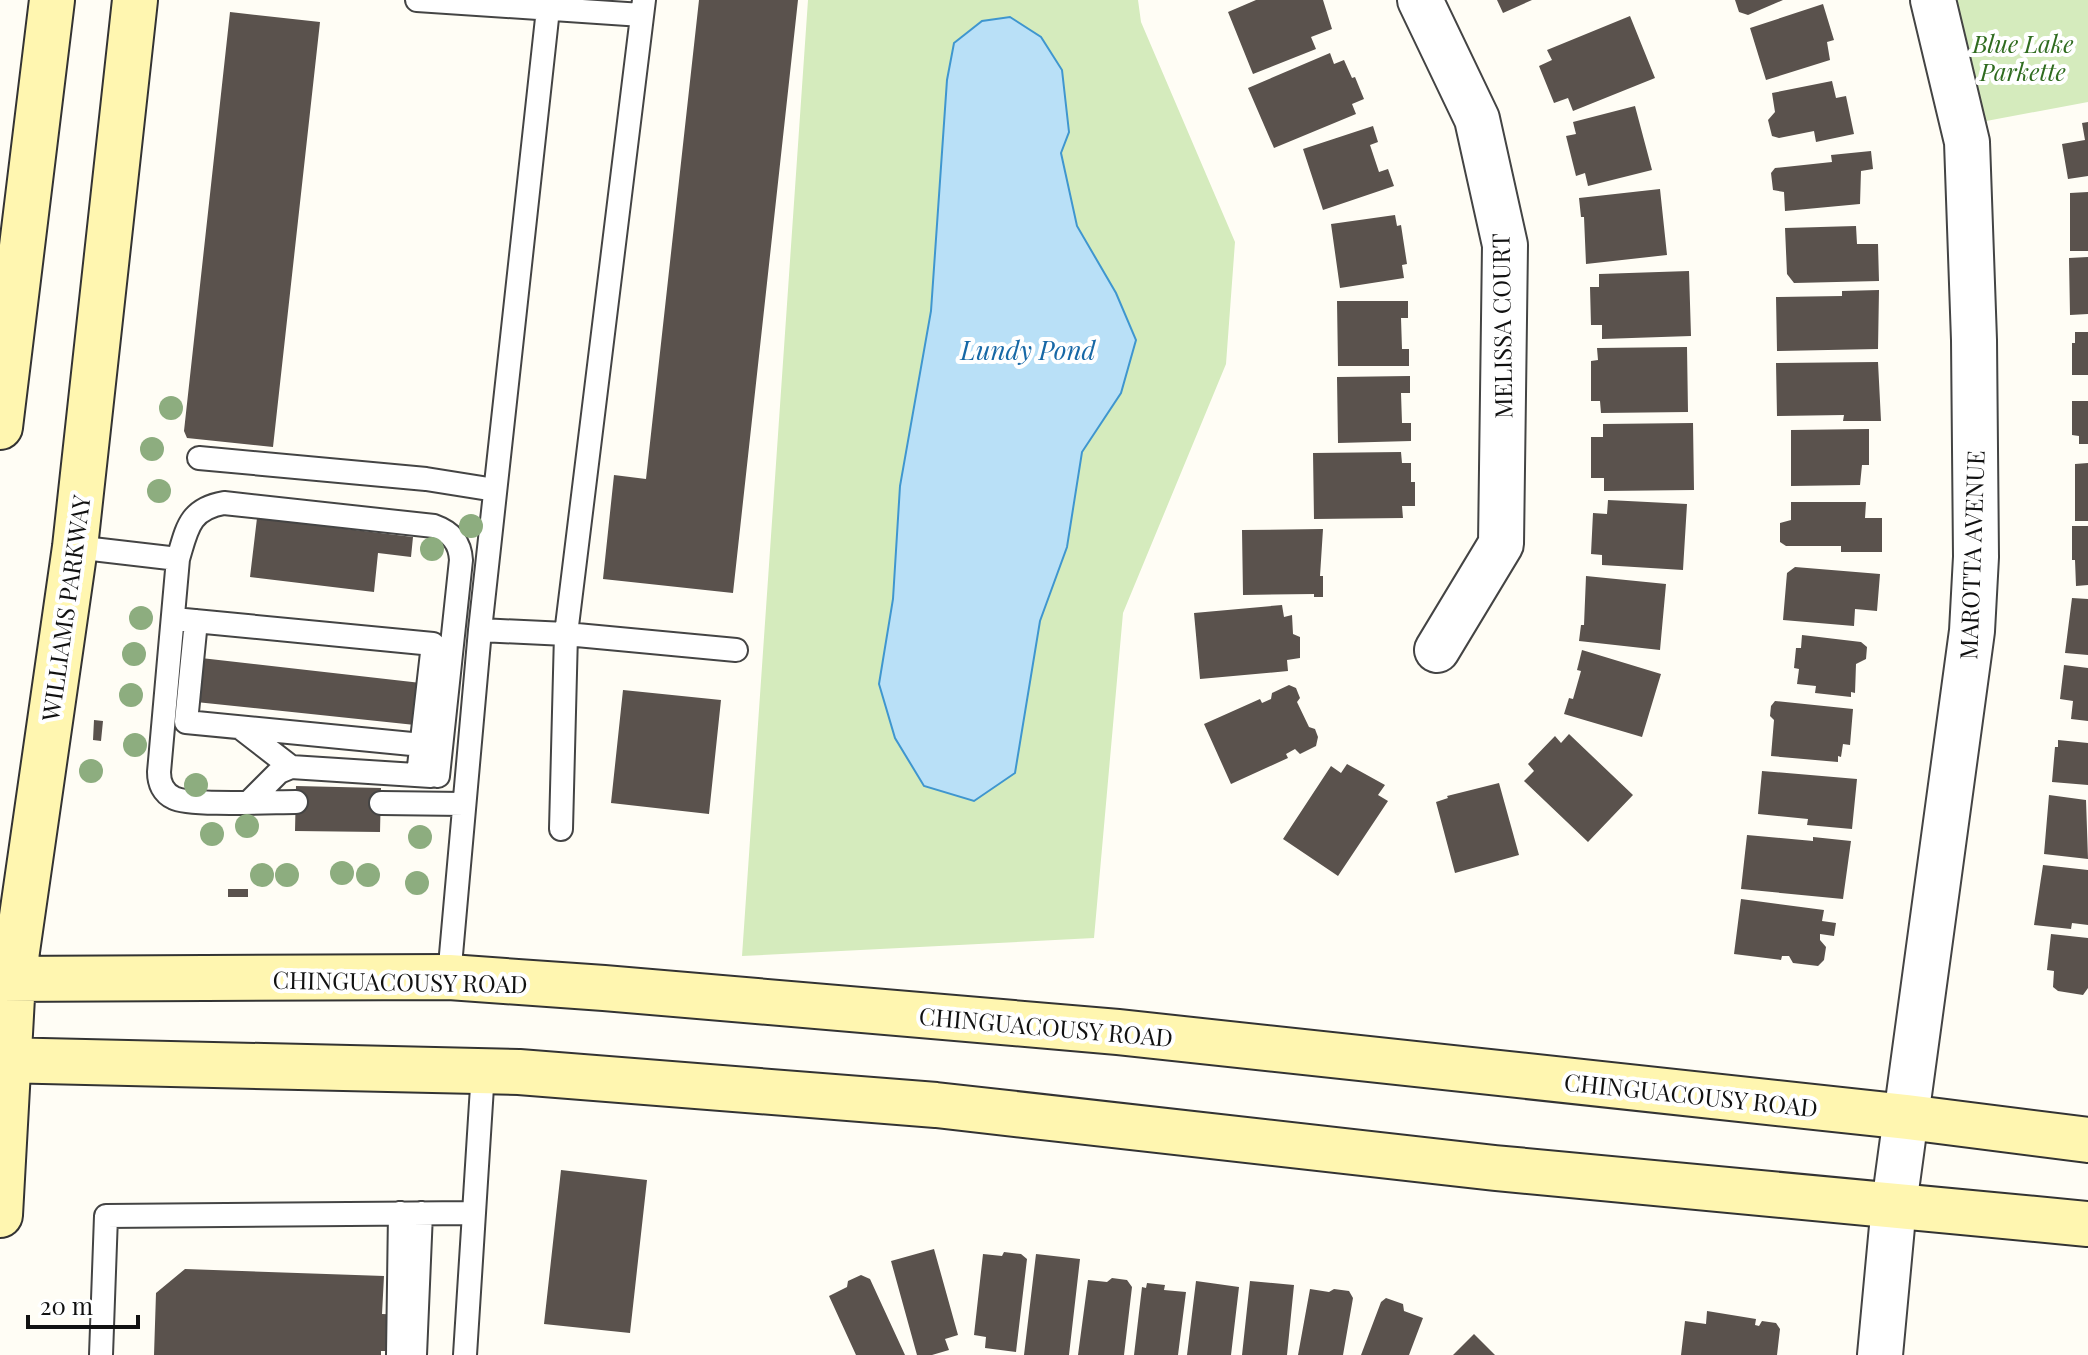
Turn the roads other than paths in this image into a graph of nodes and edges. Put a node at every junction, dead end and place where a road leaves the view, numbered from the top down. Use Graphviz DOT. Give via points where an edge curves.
graph roads {
  1 [pos="52,0"];
  2 [pos="135,0"];
  3 [pos="417,0"];
  4 [pos="1420,0"];
  5 [pos="1933,0"];
  6 [pos="548,5"];
  7 [pos="643,7"];
  8 [pos="0,427"];
  9 [pos="199,458"];
  10 [pos="495,490"];
  11 [pos="75,547"];
  12 [pos="178,559"];
  13 [pos="185,620"];
  14 [pos="480,630"];
  15 [pos="566,634"];
  16 [pos="736,650"];
  17 [pos="1437,650"];
  18 [pos="241,729"];
  19 [pos="422,745"];
  20 [pos="291,767"];
  21 [pos="428,775"];
  22 [pos="465,778"];
  23 [pos="250,801"];
  24 [pos="296,802"];
  25 [pos="381,803"];
  26 [pos="464,804"];
  27 [pos="561,829"];
  28 [pos="449,977"];
  29 [pos="6,979"];
  30 [pos="4,1061"];
  31 [pos="483,1071"];
  32 [pos="1907,1117"];
  33 [pos="2088,1140"];
  34 [pos="1894,1205"];
  35 [pos="410,1213"];
  36 [pos="474,1213"];
  37 [pos="0,1215"];
  38 [pos="2088,1224"];
  39 [pos="101,1355"];
  40 [pos="398,1355"];
  41 [pos="415,1355"];
  42 [pos="465,1355"];
  43 [pos="1880,1355"];
  1 -- 8 [label="main road"];
  2 -- 11 [label="main road, WILLIAMS PARKWAY"];
  3 -- 6 [label="lane"];
  4 -- 17 [label="street, MELISSA COURT" via="1477,119 1505,245 1501,544"];
  5 -- 32 [label="street, MAROTTA AVENUE" via="1967,142 1976,557 1972,631"];
  6 -- 7 [label="lane"];
  6 -- 10 [label="lane"];
  7 -- 15 [label="lane"];
  9 -- 10 [label="lane"];
  10 -- 14 [label="lane"];
  11 -- 12 [label="lane"];
  11 -- 29 [label="main road, WILLIAMS PARKWAY"];
  12 -- 13 [label="lane"];
  12 -- 21 [label="lane" via="194,517 224,503 434,526 448,532 458,544 461,560"];
  13 -- 18 [label="lane" via="186,722"];
  13 -- 19 [label="lane" via="433,644"];
  13 -- 23 [label="lane" via="160,784 179,800"];
  14 -- 15 [label="lane"];
  14 -- 22 [label="lane"];
  15 -- 16 [label="lane"];
  15 -- 27 [label="lane"];
  18 -- 19 [label="lane"];
  18 -- 20 [label="lane"];
  19 -- 21 [label="lane"];
  20 -- 21 [label="lane"];
  20 -- 23 [label="lane"];
  21 -- 22 [label="lane"];
  22 -- 26 [label="lane"];
  23 -- 24 [label="lane"];
  25 -- 26 [label="lane"];
  26 -- 28 [label="lane"];
  28 -- 29 [label="main road, CHINGUACOUSY ROAD"];
  28 -- 32 [label="main road, CHINGUACOUSY ROAD" via="1118,1032"];
  29 -- 30 [label="main road, WILLIAMS PARKWAY"];
  30 -- 31 [label="main road"];
  30 -- 37 [label="main road, WILLIAMS PARKWAY"];
  31 -- 34 [label="main road" via="936,1105 1495,1168"];
  31 -- 36 [label="lane"];
  32 -- 33 [label="main road, CHINGUACOUSY ROAD"];
  32 -- 34 [label="street, MAROTTA AVENUE"];
  34 -- 38 [label="main road"];
  34 -- 43 [label="street, MAROTTA AVENUE"];
  35 -- 36 [label="lane"];
  35 -- 39 [label="lane" via="106,1216"];
  35 -- 40 [label="lane"];
  35 -- 41 [label="lane"];
  36 -- 42 [label="lane"];
}
